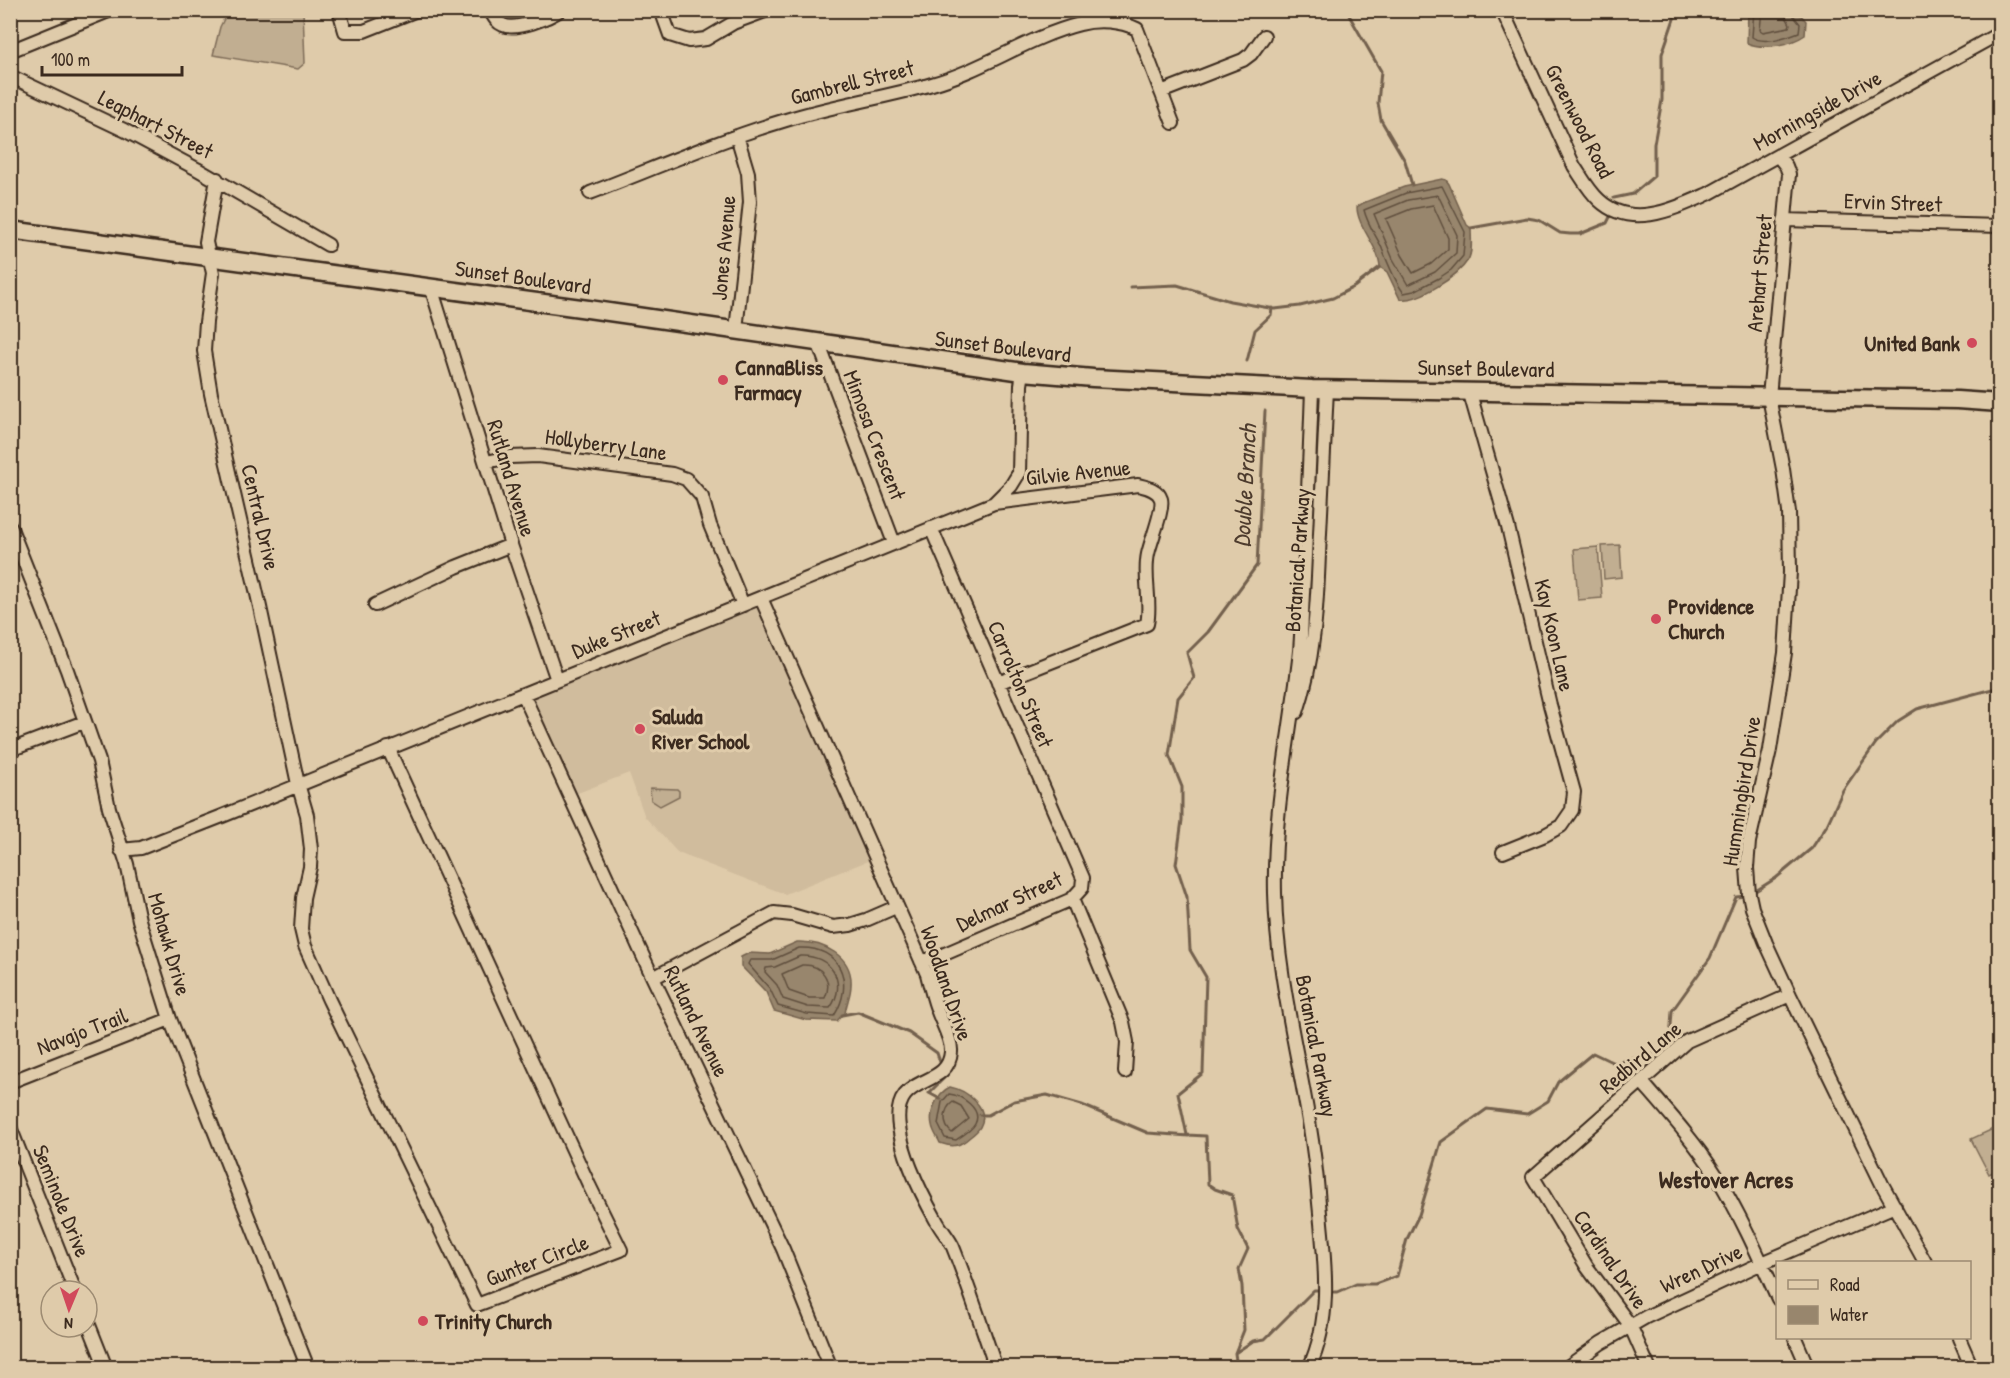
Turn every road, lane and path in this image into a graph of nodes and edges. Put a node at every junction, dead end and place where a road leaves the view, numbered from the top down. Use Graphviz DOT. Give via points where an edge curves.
graph roads {
  1 [pos="111,10"];
  2 [pos="339,10"];
  3 [pos="417,10"];
  4 [pos="490,10"];
  5 [pos="560,10"];
  6 [pos="661,10"];
  7 [pos="768,10"];
  8 [pos="1502,10"];
  9 [pos="2000,33"];
  10 [pos="1264,36"];
  11 [pos="10,51"];
  12 [pos="10,76"];
  13 [pos="1161,92"];
  14 [pos="1173,123"];
  15 [pos="737,136"];
  16 [pos="1778,156"];
  17 [pos="217,179"];
  18 [pos="590,193"];
  19 [pos="1650,215"];
  20 [pos="1784,220"];
  21 [pos="2000,226"];
  22 [pos="10,230"];
  23 [pos="328,245"];
  24 [pos="210,258"];
  25 [pos="431,287"];
  26 [pos="736,330"];
  27 [pos="818,342"];
  28 [pos="1023,372"];
  29 [pos="1319,389"];
  30 [pos="1469,390"];
  31 [pos="1769,397"];
  32 [pos="2000,403"];
  33 [pos="486,462"];
  34 [pos="994,503"];
  35 [pos="10,526"];
  36 [pos="931,528"];
  37 [pos="894,543"];
  38 [pos="511,545"];
  39 [pos="761,598"];
  40 [pos="375,605"];
  41 [pos="743,605"];
  42 [pos="557,680"];
  43 [pos="998,683"];
  44 [pos="523,693"];
  45 [pos="84,722"];
  46 [pos="388,748"];
  47 [pos="10,750"];
  48 [pos="298,784"];
  49 [pos="122,850"];
  50 [pos="1503,852"];
  51 [pos="1073,857"];
  52 [pos="1072,899"];
  53 [pos="896,907"];
  54 [pos="921,961"];
  55 [pos="652,978"];
  56 [pos="1790,995"];
  57 [pos="170,1019"];
  58 [pos="1125,1072"];
  59 [pos="10,1082"];
  60 [pos="1642,1082"];
  61 [pos="10,1127"];
  62 [pos="1533,1177"];
  63 [pos="1895,1206"];
  64 [pos="1924,1261"];
  65 [pos="1762,1263"];
  66 [pos="70,1279"];
  67 [pos="1776,1294"];
  68 [pos="1630,1325"];
  69 [pos="95,1339"];
  70 [pos="1795,1339"];
  71 [pos="1959,1339"];
  72 [pos="106,1368"];
  73 [pos="308,1368"];
  74 [pos="831,1368"];
  75 [pos="996,1368"];
  76 [pos="1309,1368"];
  77 [pos="1566,1368"];
  78 [pos="1649,1368"];
  79 [pos="1808,1368"];
  80 [pos="1972,1368"];
  1 -- 11 [label="street"];
  2 -- 3 [label="street" via="345,31 364,31"];
  4 -- 5 [label="street" via="495,20 510,27"];
  6 -- 7 [label="street" via="670,35 689,41 706,39 733,23"];
  8 -- 19 [label="street, Greenwood Road" via="1574,166 1588,188 1612,209 1637,216"];
  9 -- 16 [label="street, Morningside Drive"];
  10 -- 13 [label="street" via="1244,60"];
  12 -- 17 [label="street, Leaphart Street"];
  13 -- 14 [label="street"];
  13 -- 15 [label="street, Gambrell Street" via="1137,29 1126,23 1094,22 1046,37 933,84 816,111"];
  15 -- 18 [label="street, Gambrell Street"];
  15 -- 26 [label="street, Jones Avenue" via="748,173 750,202"];
  16 -- 19 [label="street, Morningside Drive" via="1708,194"];
  16 -- 20 [label="street, Arehart Street" via="1789,174"];
  17 -- 23 [label="street, Leaphart Street"];
  17 -- 24 [label="street, Leaphart Street" via="206,242"];
  20 -- 21 [label="street, Ervin Street"];
  20 -- 31 [label="street, Arehart Street"];
  22 -- 24 [label="main road, Sunset Boulevard"];
  24 -- 25 [label="main road, Sunset Boulevard"];
  24 -- 48 [label="street, Central Drive" via="213,273 204,351 211,394"];
  25 -- 26 [label="main road, Sunset Boulevard"];
  25 -- 33 [label="street, Rutland Avenue"];
  26 -- 27 [label="main road, Sunset Boulevard"];
  27 -- 28 [label="main road, Sunset Boulevard"];
  27 -- 37 [label="street, Mimosa Crescent"];
  28 -- 29 [label="main road, Sunset Boulevard"];
  28 -- 34 [label="street, Duke Street" via="1019,473"];
  29 -- 30 [label="main road, Sunset Boulevard"];
  29 -- 76 [label="street, Botanical Parkway" via="1301,632 1276,835 1275,893 1286,1005 1312,1132 1325,1278 1324,1322"];
  30 -- 31 [label="main road, Sunset Boulevard"];
  30 -- 50 [label="street, Kay Koon Lane" via="1508,527 1574,792 1572,810 1561,826"];
  31 -- 32 [label="main road, Sunset Boulevard"];
  31 -- 56 [label="street, Hummingbird Drive" via="1789,512 1790,572 1785,653 1770,750 1749,842 1748,877 1752,908"];
  33 -- 38 [label="street, Rutland Avenue"];
  33 -- 41 [label="street, Hollyberry Lane" via="510,456 538,456 686,479 702,497"];
  34 -- 36 [label="street, Duke Street"];
  34 -- 43 [label="street, Gilvie Avenue" via="1138,485 1149,487 1161,499 1161,513 1148,555 1147,624"];
  35 -- 45 [label="street, Mohawk Drive"];
  36 -- 37 [label="street, Duke Street"];
  36 -- 43 [label="street, Carrolton Street"];
  37 -- 39 [label="street, Duke Street"];
  38 -- 40 [label="street"];
  38 -- 42 [label="street, Rutland Avenue"];
  39 -- 41 [label="street, Duke Street"];
  39 -- 53 [label="street, Woodland Drive"];
  41 -- 42 [label="street, Duke Street"];
  42 -- 44 [label="street, Duke Street"];
  43 -- 51 [label="street, Carrolton Street"];
  44 -- 46 [label="street, Duke Street"];
  44 -- 55 [label="street, Rutland Avenue"];
  45 -- 47 [label="street"];
  45 -- 49 [label="street, Mohawk Drive" via="99,761"];
  46 -- 48 [label="street, Duke Street"];
  46 -- 48 [label="street, Gunter Circle" via="621,1250 477,1305 305,946 301,915 311,849"];
  48 -- 49 [label="street, Duke Street" via="141,848"];
  49 -- 57 [label="street, Mohawk Drive"];
  51 -- 52 [label="street, Delmar Street" via="1083,878 1082,888"];
  52 -- 54 [label="street, Delmar Street"];
  52 -- 58 [label="street" via="1123,1022 1127,1042"];
  53 -- 54 [label="street, Woodland Drive"];
  53 -- 55 [label="street" via="866,920 832,927 774,913"];
  54 -- 75 [label="street, Woodland Drive" via="951,1054 939,1073 903,1096 898,1126 912,1170 952,1245"];
  55 -- 74 [label="street, Rutland Avenue" via="783,1249"];
  56 -- 60 [label="street, Redbird Lane" via="1687,1041"];
  56 -- 63 [label="street, Hummingbird Drive"];
  57 -- 59 [label="street, Navajo Trail"];
  57 -- 73 [label="street, Mohawk Drive"];
  60 -- 62 [label="street, Redbird Lane"];
  60 -- 65 [label="street" via="1716,1175"];
  61 -- 66 [label="street, Seminole Drive"];
  62 -- 68 [label="street, Cardinal Drive" via="1587,1267"];
  63 -- 64 [label="street, Hummingbird Drive"];
  63 -- 65 [label="street, Wren Drive"];
  65 -- 67 [label="street"];
  65 -- 68 [label="street, Wren Drive"];
  68 -- 77 [label="street, Wren Drive"];
  68 -- 78 [label="street, Cardinal Drive"];
  69 -- 72 [label="street"];
  70 -- 79 [label="street"];
  71 -- 80 [label="street"];
}
